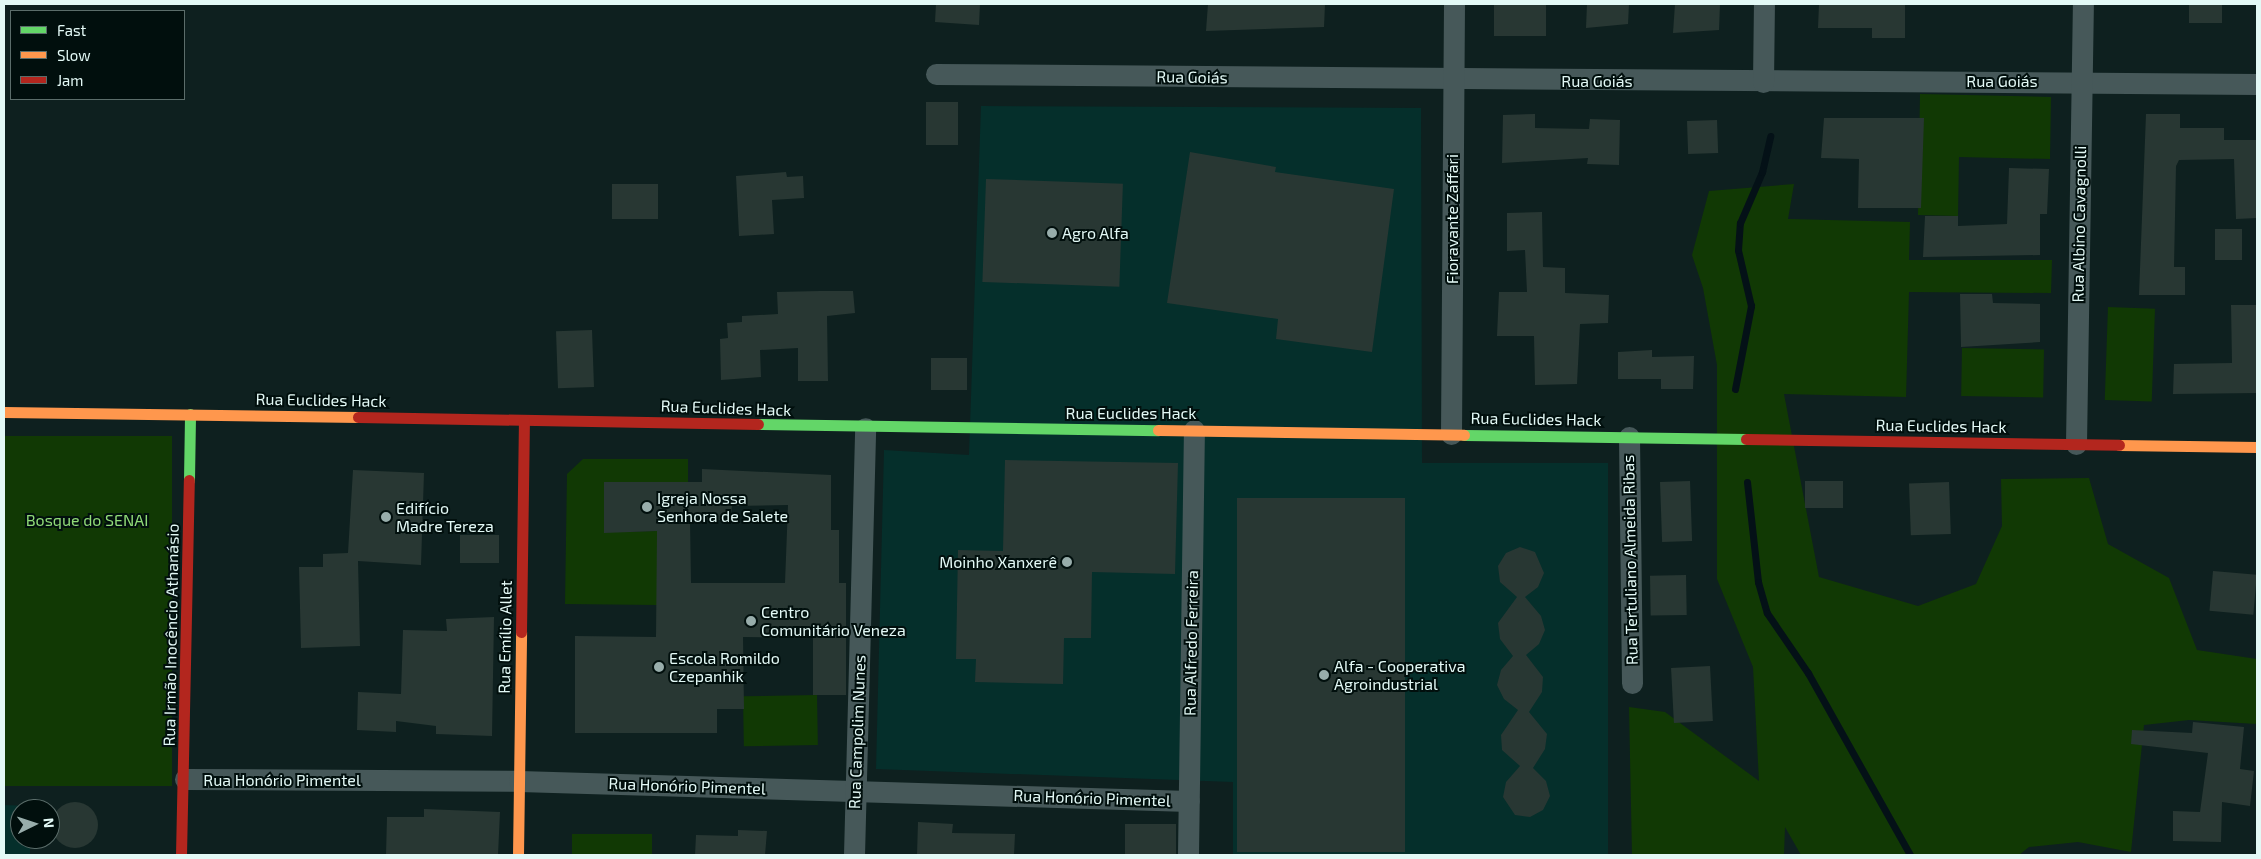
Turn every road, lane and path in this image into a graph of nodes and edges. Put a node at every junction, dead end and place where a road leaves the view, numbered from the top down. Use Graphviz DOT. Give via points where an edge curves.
graph roads {
  1 [pos="1454,4"];
  2 [pos="1764,4"];
  3 [pos="2083,4"];
  4 [pos="936,74"];
  5 [pos="1452,80"];
  6 [pos="2081,81"];
  7 [pos="1763,82"];
  8 [pos="2257,84"];
  9 [pos="4,412"];
  10 [pos="190,414"];
  11 [pos="524,420"];
  12 [pos="865,428"];
  13 [pos="1194,430"];
  14 [pos="1451,434"];
  15 [pos="1629,437"];
  16 [pos="2076,444"];
  17 [pos="2257,447"];
  18 [pos="1632,683"];
  19 [pos="185,779"];
  20 [pos="519,781"];
  21 [pos="856,791"];
  22 [pos="1190,801"];
  23 [pos="181,855"];
  24 [pos="518,855"];
  25 [pos="854,855"];
  26 [pos="1188,855"];
  1 -- 5 [label="street, Fioravante Zaffari"];
  2 -- 7 [label="street"];
  3 -- 6 [label="street, Rua Albino Cavagnolli"];
  4 -- 5 [label="street, Rua Goiás"];
  5 -- 7 [label="street, Rua Goiás"];
  5 -- 14 [label="street, Fioravante Zaffari"];
  6 -- 7 [label="street, Rua Goiás"];
  6 -- 8 [label="street, Rua Goiás"];
  6 -- 16 [label="street, Rua Albino Cavagnolli"];
  9 -- 10 [label="main road, Rua Euclides Hack"];
  10 -- 11 [label="main road, Rua Euclides Hack"];
  10 -- 19 [label="main road, Rua Irmão Inocêncio Athanásio"];
  11 -- 12 [label="main road, Rua Euclides Hack"];
  11 -- 20 [label="main road, Rua Emílio Allet"];
  12 -- 13 [label="main road, Rua Euclides Hack"];
  12 -- 21 [label="street, Rua Campolim Nunes"];
  13 -- 14 [label="main road, Rua Euclides Hack"];
  13 -- 22 [label="street, Rua Alfredo Ferreira"];
  14 -- 15 [label="main road, Rua Euclides Hack"];
  15 -- 16 [label="main road, Rua Euclides Hack"];
  15 -- 18 [label="street, Rua Tertuliano Almeida Ribas"];
  16 -- 17 [label="main road, Rua Euclides Hack"];
  19 -- 20 [label="street, Rua Honório Pimentel"];
  19 -- 23 [label="main road, Rua Irmão Inocêncio Athanásio"];
  20 -- 21 [label="street, Rua Honório Pimentel"];
  20 -- 24 [label="main road, Rua Emílio Allet"];
  21 -- 22 [label="street, Rua Honório Pimentel"];
  21 -- 25 [label="street, Rua Campolim Nunes"];
  22 -- 26 [label="street, Rua Alfredo Ferreira"];
}
